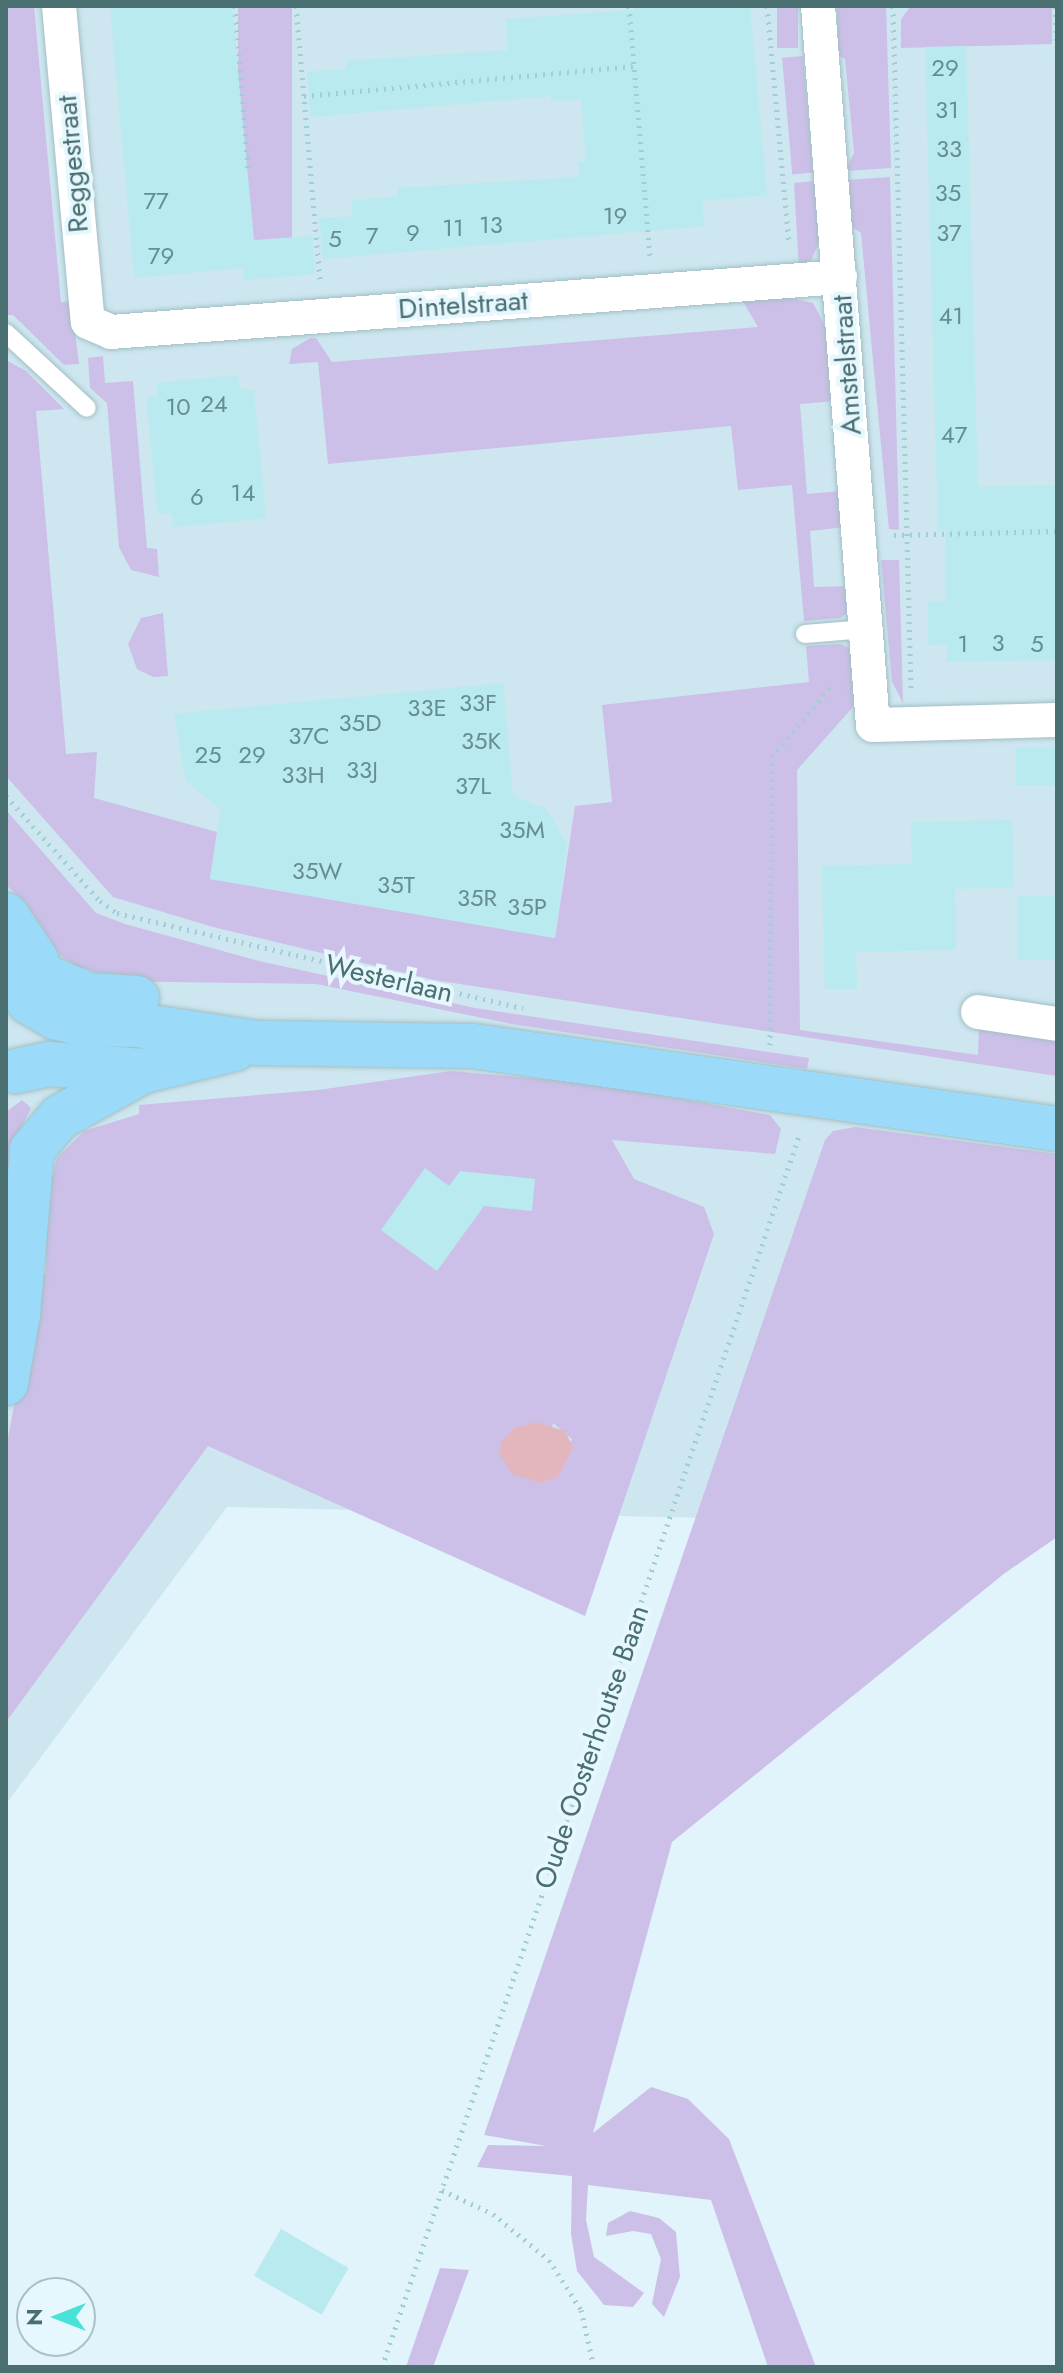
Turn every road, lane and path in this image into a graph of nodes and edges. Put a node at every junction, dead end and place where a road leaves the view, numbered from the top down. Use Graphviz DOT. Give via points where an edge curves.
graph roads {
  1 [pos="59,6"];
  2 [pos="235,6"];
  3 [pos="296,6"];
  4 [pos="629,6"];
  5 [pos="767,6"];
  6 [pos="818,6"];
  7 [pos="893,6"];
  8 [pos="1055,6"];
  9 [pos="1057,50"];
  10 [pos="634,66"];
  11 [pos="304,96"];
  12 [pos="248,169"];
  13 [pos="840,277"];
  14 [pos="792,281"];
  15 [pos="653,291"];
  16 [pos="323,316"];
  17 [pos="88,322"];
  18 [pos="6,333"];
  19 [pos="87,408"];
  20 [pos="1057,531"];
  21 [pos="907,534"];
  22 [pos="859,535"];
  23 [pos="858,630"];
  24 [pos="805,634"];
  25 [pos="1057,720"];
  26 [pos="912,724"];
  27 [pos="6,796"];
  28 [pos="6,915"];
  29 [pos="28,984"];
  30 [pos="535,1010"];
  31 [pos="978,1012"];
  32 [pos="1057,1024"];
  33 [pos="257,1043"];
  34 [pos="755,1043"];
  35 [pos="770,1045"];
  36 [pos="784,1047"];
  37 [pos="143,1071"];
  38 [pos="11,1076"];
  39 [pos="802,1127"];
  40 [pos="1057,1129"];
  41 [pos="6,1383"];
  42 [pos="442,2190"];
  43 [pos="382,2367"];
  44 [pos="594,2367"];
  1 -- 17 [label="street, Reggestraat"];
  2 -- 12 [label="path"];
  3 -- 11 [label="path"];
  4 -- 10 [label="path"];
  5 -- 14 [label="path"];
  6 -- 13 [label="street, Amstelstraat"];
  7 -- 21 [label="path"];
  8 -- 9 [label="path"];
  10 -- 11 [label="path"];
  10 -- 15 [label="path"];
  11 -- 16 [label="path"];
  13 -- 14 [label="street, Dintelstraat"];
  13 -- 22 [label="street, Amstelstraat"];
  14 -- 15 [label="street, Dintelstraat"];
  15 -- 16 [label="street, Dintelstraat"];
  16 -- 17 [label="street, Dintelstraat" via="111,332"];
  18 -- 19 [label="lane"];
  20 -- 21 [label="path"];
  21 -- 22 [label="path"];
  21 -- 26 [label="path"];
  22 -- 23 [label="street, Amstelstraat"];
  23 -- 24 [label="lane"];
  23 -- 26 [label="street, Amstelstraat" via="873,725"];
  23 -- 35 [label="path" via="831,686 772,757"];
  25 -- 26 [label="street"];
  27 -- 30 [label="path, Westerlaan" via="100,901 117,913"];
  28 -- 29 [label="main road" via="26,941"];
  29 -- 33 [label="main road, Westerlaan" via="157,1002"];
  29 -- 38 [label="main road" via="33,1038"];
  31 -- 32 [label="street"];
  33 -- 37 [label="main road, Westerlaan"];
  33 -- 40 [label="main road, Westerlaan" via="473,1046"];
  34 -- 35 [label="path"];
  35 -- 36 [label="path"];
  37 -- 38 [label="main road, Westerlaan" via="49,1064"];
  37 -- 41 [label="main road" via="60,1117 32,1150 18,1314"];
  39 -- 42 [label="path, Oude Oosterhoutse Baan"];
  42 -- 43 [label="path, Oude Oosterhoutse Baan"];
  42 -- 44 [label="path" via="480,2205 549,2260 581,2310"];
}
